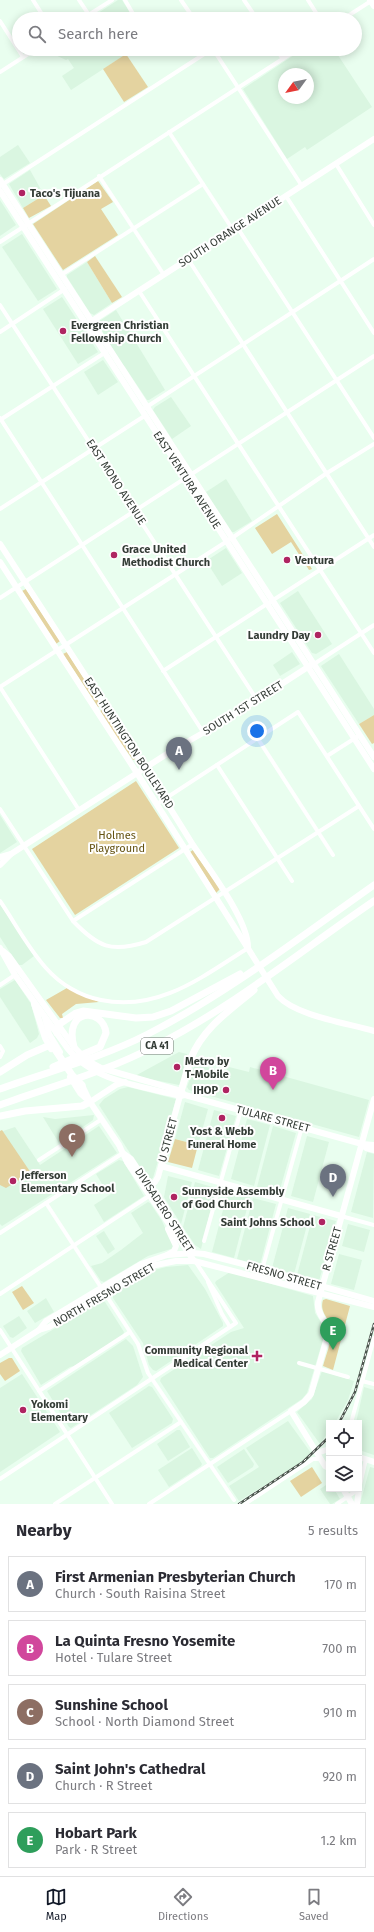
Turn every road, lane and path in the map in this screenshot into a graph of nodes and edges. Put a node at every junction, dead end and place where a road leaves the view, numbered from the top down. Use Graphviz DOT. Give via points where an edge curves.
graph roads {
  1 [pos="33,0"];
  2 [pos="79,0"];
  3 [pos="112,0"];
  4 [pos="125,0"];
  5 [pos="181,0"];
  6 [pos="244,0"];
  7 [pos="308,0"];
  8 [pos="372,2"];
  9 [pos="41,12"];
  10 [pos="87,12"];
  11 [pos="94,12"];
  12 [pos="132,12"];
  13 [pos="189,12"];
  14 [pos="252,12"];
  15 [pos="316,12"];
  16 [pos="355,12"];
  17 [pos="0,22"];
  18 [pos="12,40"];
  19 [pos="202,56"];
  20 [pos="217,56"];
  21 [pos="280,56"];
  22 [pos="287,56"];
  23 [pos="23,57"];
  24 [pos="282,59"];
  25 [pos="0,72"];
  26 [pos="238,88"];
  27 [pos="170,132"];
  28 [pos="374,139"];
  29 [pos="336,164"];
  30 [pos="99,176"];
  31 [pos="1,183"];
  32 [pos="203,184"];
  33 [pos="302,186"];
  34 [pos="0,191"];
  35 [pos="286,196"];
  36 [pos="26,225"];
  37 [pos="374,225"];
  38 [pos="133,228"];
  39 [pos="235,228"];
  40 [pos="0,242"];
  41 [pos="188,259"];
  42 [pos="374,259"];
  43 [pos="61,275"];
  44 [pos="164,275"];
  45 [pos="341,280"];
  46 [pos="66,288"];
  47 [pos="139,291"];
  48 [pos="0,305"];
  49 [pos="292,312"];
  50 [pos="89,323"];
  51 [pos="12,324"];
  52 [pos="0,332"];
  53 [pos="374,333"];
  54 [pos="243,344"];
  55 [pos="107,351"];
  56 [pos="374,356"];
  57 [pos="194,375"];
  58 [pos="337,381"];
  59 [pos="53,386"];
  60 [pos="146,411"];
  61 [pos="287,412"];
  62 [pos="0,419"];
  63 [pos="374,438"];
  64 [pos="238,443"];
  65 [pos="374,444"];
  66 [pos="94,449"];
  67 [pos="327,473"];
  68 [pos="189,477"];
  69 [pos="41,482"];
  70 [pos="279,506"];
  71 [pos="0,509"];
  72 [pos="135,511"];
  73 [pos="374,535"];
  74 [pos="369,539"];
  75 [pos="229,540"];
  76 [pos="0,544"];
  77 [pos="82,545"];
  78 [pos="374,546"];
  79 [pos="0,562"];
  80 [pos="320,570"];
  81 [pos="175,574"];
  82 [pos="25,582"];
  83 [pos="17,587"];
  84 [pos="0,598"];
  85 [pos="270,603"];
  86 [pos="123,608"];
  87 [pos="374,625"];
  88 [pos="361,633"];
  89 [pos="216,637"];
  90 [pos="66,644"];
  91 [pos="57,650"];
  92 [pos="374,653"];
  93 [pos="311,665"];
  94 [pos="163,671"];
  95 [pos="0,687"];
  96 [pos="257,700"];
  97 [pos="105,705"];
  98 [pos="97,711"];
  99 [pos="203,732"];
  100 [pos="357,736"];
  101 [pos="258,739"];
  102 [pos="326,756"];
  103 [pos="374,757"];
  104 [pos="217,765"];
  105 [pos="146,768"];
  106 [pos="374,769"];
  107 [pos="137,773"];
  108 [pos="165,798"];
  109 [pos="157,804"];
  110 [pos="359,806"];
  111 [pos="0,809"];
  112 [pos="79,810"];
  113 [pos="374,829"];
  114 [pos="318,832"];
  115 [pos="193,844"];
  116 [pos="24,846"];
  117 [pos="185,850"];
  118 [pos="11,854"];
  119 [pos="333,855"];
  120 [pos="0,857"];
  121 [pos="277,858"];
  122 [pos="0,865"];
  123 [pos="292,881"];
  124 [pos="374,885"];
  125 [pos="224,893"];
  126 [pos="216,899"];
  127 [pos="374,900"];
  128 [pos="0,901"];
  129 [pos="73,921"];
  130 [pos="1,949"];
  131 [pos="250,951"];
  132 [pos="275,954"];
  133 [pos="297,954"];
  134 [pos="17,972"];
  135 [pos="0,984"];
  136 [pos="30,996"];
  137 [pos="42,1001"];
  138 [pos="45,1016"];
  139 [pos="58,1025"];
  140 [pos="374,1031"];
  141 [pos="57,1033"];
  142 [pos="48,1045"];
  143 [pos="0,1046"];
  144 [pos="72,1047"];
  145 [pos="57,1053"];
  146 [pos="0,1057"];
  147 [pos="0,1072"];
  148 [pos="128,1082"];
  149 [pos="2,1088"];
  150 [pos="83,1089"];
  151 [pos="182,1094"];
  152 [pos="374,1099"];
  153 [pos="90,1102"];
  154 [pos="0,1105"];
  155 [pos="241,1110"];
  156 [pos="0,1116"];
  157 [pos="102,1119"];
  158 [pos="302,1127"];
  159 [pos="362,1144"];
  160 [pos="374,1145"];
  161 [pos="374,1150"];
  162 [pos="123,1152"];
  163 [pos="39,1160"];
  164 [pos="161,1166"];
  165 [pos="130,1167"];
  166 [pos="221,1183"];
  167 [pos="149,1186"];
  168 [pos="149,1196"];
  169 [pos="281,1200"];
  170 [pos="46,1203"];
  171 [pos="162,1216"];
  172 [pos="341,1216"];
  173 [pos="170,1217"];
  174 [pos="374,1225"];
  175 [pos="0,1232"];
  176 [pos="204,1242"];
  177 [pos="74,1246"];
  178 [pos="190,1253"];
  179 [pos="167,1255"];
  180 [pos="194,1261"];
  181 [pos="262,1269"];
  182 [pos="260,1277"];
  183 [pos="208,1282"];
  184 [pos="101,1288"];
  185 [pos="321,1290"];
  186 [pos="0,1294"];
  187 [pos="105,1294"];
  188 [pos="374,1301"];
  189 [pos="374,1307"];
  190 [pos="230,1327"];
  191 [pos="0,1330"];
  192 [pos="39,1330"];
  193 [pos="130,1332"];
  194 [pos="374,1338"];
  195 [pos="12,1348"];
  196 [pos="0,1355"];
  197 [pos="299,1363"];
  198 [pos="319,1368"];
  199 [pos="348,1377"];
  200 [pos="152,1379"];
  201 [pos="362,1381"];
  202 [pos="374,1384"];
  203 [pos="39,1391"];
  204 [pos="291,1411"];
  205 [pos="351,1420"];
  206 [pos="181,1422"];
  207 [pos="301,1427"];
  208 [pos="67,1434"];
  209 [pos="326,1451"];
  210 [pos="320,1452"];
  211 [pos="326,1453"];
  212 [pos="322,1458"];
  213 [pos="362,1458"];
  214 [pos="366,1459"];
  215 [pos="374,1462"];
  216 [pos="209,1464"];
  217 [pos="326,1464"];
  218 [pos="362,1476"];
  219 [pos="95,1478"];
  220 [pos="0,1479"];
  221 [pos="345,1492"];
  222 [pos="355,1492"];
  223 [pos="359,1492"];
  224 [pos="348,1497"];
  225 [pos="234,1500"];
  226 [pos="55,1504"];
  227 [pos="112,1504"];
  228 [pos="149,1504"];
  229 [pos="245,1504"];
  230 [pos="337,1504"];
  231 [pos="352,1504"];
  232 [pos="357,1504"];
  1 -- 9 [label="street"];
  2 -- 10 [label="street"];
  3 -- 11 [label="street"];
  4 -- 12 [label="street"];
  5 -- 13 [label="street"];
  6 -- 14 [label="street"];
  7 -- 15 [label="street"];
  8 -- 16 [label="street"];
  17 -- 18 [label="street"];
  19 -- 31 [label="street"];
  20 -- 26 [label="street"];
  21 -- 24 [label="street"];
  22 -- 24 [label="street"];
  23 -- 25 [label="street"];
  24 -- 26 [label="street"];
  26 -- 27 [label="street"];
  26 -- 33 [label="street"];
  27 -- 30 [label="street"];
  27 -- 32 [label="street"];
  28 -- 29 [label="main road, SOUTH ORANGE AVENUE"];
  29 -- 33 [label="main road, SOUTH ORANGE AVENUE"];
  29 -- 37 [label="street"];
  30 -- 36 [label="street"];
  30 -- 38 [label="street"];
  31 -- 36 [label="main road, EAST VENTURA AVENUE"];
  32 -- 38 [label="street"];
  32 -- 39 [label="street"];
  33 -- 35 [label="main road, SOUTH ORANGE AVENUE"];
  34 -- 36 [label="main road, EAST VENTURA AVENUE"];
  35 -- 39 [label="main road, SOUTH ORANGE AVENUE"];
  35 -- 45 [label="street"];
  36 -- 40 [label="street"];
  36 -- 43 [label="main road, EAST VENTURA AVENUE"];
  36 -- 46 [label="main road, EAST VENTURA AVENUE"];
  38 -- 43 [label="street"];
  38 -- 44 [label="street"];
  39 -- 41 [label="main road, SOUTH ORANGE AVENUE"];
  39 -- 49 [label="street"];
  41 -- 44 [label="main road, SOUTH ORANGE AVENUE"];
  41 -- 54 [label="street"];
  42 -- 45 [label="street"];
  43 -- 46 [label="main road, EAST VENTURA AVENUE"];
  44 -- 47 [label="main road, SOUTH ORANGE AVENUE"];
  45 -- 49 [label="street"];
  45 -- 53 [label="street"];
  46 -- 50 [label="main road, EAST VENTURA AVENUE"];
  46 -- 51 [label="street"];
  47 -- 50 [label="main road, SOUTH ORANGE AVENUE"];
  47 -- 57 [label="street"];
  48 -- 51 [label="street, EAST MONO AVENUE"];
  49 -- 54 [label="street"];
  49 -- 58 [label="street"];
  50 -- 55 [label="main road, EAST VENTURA AVENUE"];
  51 -- 52 [label="street"];
  51 -- 59 [label="street, EAST MONO AVENUE"];
  54 -- 57 [label="street"];
  54 -- 61 [label="street"];
  55 -- 59 [label="street"];
  55 -- 60 [label="main road, EAST VENTURA AVENUE"];
  56 -- 58 [label="street"];
  57 -- 60 [label="street"];
  57 -- 64 [label="street"];
  58 -- 61 [label="street"];
  58 -- 63 [label="street"];
  59 -- 62 [label="street"];
  59 -- 66 [label="street, EAST MONO AVENUE"];
  60 -- 66 [label="street"];
  60 -- 68 [label="main road, EAST VENTURA AVENUE"];
  61 -- 64 [label="street"];
  61 -- 67 [label="street"];
  62 -- 69 [label="street"];
  64 -- 68 [label="street"];
  64 -- 70 [label="street"];
  65 -- 67 [label="street"];
  66 -- 69 [label="street"];
  66 -- 72 [label="street, EAST MONO AVENUE"];
  67 -- 70 [label="street"];
  67 -- 74 [label="street"];
  68 -- 72 [label="street"];
  68 -- 75 [label="main road, EAST VENTURA AVENUE"];
  69 -- 71 [label="street"];
  69 -- 77 [label="street"];
  70 -- 75 [label="street"];
  70 -- 80 [label="street"];
  72 -- 77 [label="street"];
  72 -- 81 [label="street, EAST MONO AVENUE"];
  73 -- 74 [label="street"];
  74 -- 78 [label="street"];
  74 -- 80 [label="street"];
  75 -- 81 [label="street"];
  75 -- 85 [label="main road, EAST VENTURA AVENUE"];
  76 -- 82 [label="main road, EAST HUNTINGTON BOULEVARD"];
  77 -- 82 [label="street"];
  77 -- 86 [label="street"];
  79 -- 83 [label="main road, EAST HUNTINGTON BOULEVARD"];
  80 -- 85 [label="street"];
  80 -- 88 [label="street"];
  81 -- 86 [label="street"];
  81 -- 89 [label="street, EAST MONO AVENUE"];
  82 -- 83 [label="street"];
  82 -- 90 [label="main road, EAST HUNTINGTON BOULEVARD"];
  83 -- 84 [label="street"];
  83 -- 91 [label="main road, EAST HUNTINGTON BOULEVARD"];
  85 -- 89 [label="street"];
  85 -- 93 [label="main road, EAST VENTURA AVENUE"];
  86 -- 90 [label="street"];
  86 -- 94 [label="street"];
  87 -- 88 [label="street, SOUTH 1ST STREET"];
  88 -- 92 [label="street"];
  88 -- 93 [label="street, SOUTH 1ST STREET"];
  89 -- 94 [label="street"];
  89 -- 96 [label="street, EAST MONO AVENUE"];
  90 -- 91 [label="street"];
  90 -- 97 [label="main road, EAST HUNTINGTON BOULEVARD"];
  91 -- 95 [label="street"];
  91 -- 98 [label="main road, EAST HUNTINGTON BOULEVARD"];
  93 -- 96 [label="main road, SOUTH 1ST STREET"];
  93 -- 100 [label="main road, EAST VENTURA AVENUE"];
  94 -- 99 [label="street"];
  95 -- 112 [label="street"];
  96 -- 99 [label="main road, SOUTH 1ST STREET"];
  97 -- 98 [label="main road"];
  97 -- 105 [label="main road, EAST HUNTINGTON BOULEVARD"];
  98 -- 107 [label="main road, EAST HUNTINGTON BOULEVARD"];
  99 -- 105 [label="main road, SOUTH 1ST STREET"];
  100 -- 102 [label="street"];
  100 -- 103 [label="main road, EAST VENTURA AVENUE"];
  100 -- 106 [label="main road, EAST VENTURA AVENUE"];
  101 -- 102 [label="street" via="298,712"];
  101 -- 104 [label="street"];
  101 -- 114 [label="street"];
  102 -- 110 [label="street"];
  104 -- 108 [label="street"];
  104 -- 121 [label="street"];
  105 -- 107 [label="main road, SOUTH 1ST STREET"];
  105 -- 108 [label="main road, EAST HUNTINGTON BOULEVARD"];
  107 -- 109 [label="main road, EAST HUNTINGTON BOULEVARD"];
  107 -- 112 [label="main road, SOUTH 1ST STREET"];
  108 -- 109 [label="street"];
  108 -- 115 [label="main road, EAST HUNTINGTON BOULEVARD"];
  109 -- 117 [label="main road, EAST HUNTINGTON BOULEVARD"];
  110 -- 113 [label="street"];
  110 -- 114 [label="street"];
  111 -- 116 [label="street"];
  112 -- 116 [label="main road, SOUTH 1ST STREET"];
  114 -- 119 [label="street"];
  114 -- 121 [label="street"];
  115 -- 117 [label="street"];
  115 -- 125 [label="main road, EAST HUNTINGTON BOULEVARD"];
  116 -- 118 [label="main road, SOUTH 1ST STREET"];
  116 -- 129 [label="street"];
  117 -- 126 [label="main road, EAST HUNTINGTON BOULEVARD"];
  117 -- 129 [label="street"];
  118 -- 120 [label="main road, SOUTH 1ST STREET"];
  118 -- 122 [label="main road, SOUTH 1ST STREET"];
  121 -- 123 [label="street"];
  121 -- 125 [label="street"];
  124 -- 132 [label="highway, CA 41"];
  125 -- 126 [label="street"];
  125 -- 131 [label="main road, EAST HUNTINGTON BOULEVARD" via="246,930"];
  126 -- 129 [label="street" via="146,942 128,948 111,947 98,942 86,936"];
  126 -- 131 [label="main road, EAST HUNTINGTON BOULEVARD"];
  127 -- 133 [label="highway, CA 41"];
  128 -- 131 [label="street" via="51,974 77,992 108,1002 141,1002 166,996"];
  130 -- 134 [label="main road"];
  130 -- 134 [label="main road" via="9,956"];
  131 -- 140 [label="main road, EAST HUNTINGTON BOULEVARD" via="284,1002 296,1009"];
  132 -- 139 [label="highway" via="162,1014 136,1018 85,1010"];
  132 -- 149 [label="highway, CA 41" via="209,999 148,1034 106,1054"];
  133 -- 151 [label="highway" via="209,1029 191,1057"];
  133 -- 154 [label="highway, CA 41" via="218,1010 155,1046 88,1075"];
  134 -- 135 [label="street"];
  134 -- 136 [label="main road"];
  134 -- 137 [label="main road"];
  136 -- 138 [label="main road"];
  136 -- 142 [label="main road"];
  137 -- 138 [label="main road"];
  137 -- 139 [label="main road"];
  138 -- 141 [label="main road"];
  138 -- 145 [label="main road"];
  139 -- 141 [label="highway"];
  139 -- 144 [label="main road"];
  141 -- 144 [label="main road"];
  142 -- 145 [label="highway"];
  142 -- 147 [label="highway"];
  143 -- 146 [label="street" via="3,1051"];
  144 -- 148 [label="main road, TULARE STREET" via="78,1060 88,1068"];
  144 -- 149 [label="highway" via="71,1029 79,1019 94,1016 104,1024 105,1038 98,1048"];
  144 -- 151 [label="main road, TULARE STREET" via="97,1066"];
  145 -- 150 [label="highway"];
  148 -- 151 [label="main road, TULARE STREET"];
  148 -- 153 [label="main road" via="116,1085"];
  150 -- 153 [label="main road, DIVISADERO STREET"];
  151 -- 155 [label="main road, TULARE STREET"];
  151 -- 164 [label="main road, U STREET"];
  152 -- 159 [label="main road, R STREET"];
  153 -- 156 [label="highway" via="83,1106"];
  153 -- 157 [label="main road, DIVISADERO STREET"];
  155 -- 158 [label="main road, TULARE STREET"];
  155 -- 166 [label="street"];
  157 -- 162 [label="main road, DIVISADERO STREET"];
  157 -- 163 [label="street"];
  158 -- 159 [label="main road, TULARE STREET"];
  158 -- 169 [label="street"];
  159 -- 160 [label="main road, TULARE STREET"];
  159 -- 161 [label="main road, TULARE STREET"];
  159 -- 172 [label="main road, R STREET"];
  162 -- 165 [label="main road, DIVISADERO STREET"];
  162 -- 167 [label="main road, DIVISADERO STREET" via="131,1159"];
  162 -- 170 [label="street"];
  164 -- 166 [label="main road"];
  164 -- 167 [label="main road, U STREET" via="156,1180"];
  165 -- 167 [label="main road" via="145,1185"];
  165 -- 168 [label="main road, DIVISADERO STREET"];
  166 -- 169 [label="main road"];
  166 -- 176 [label="street"];
  167 -- 173 [label="main road, DIVISADERO STREET"];
  168 -- 171 [label="main road, DIVISADERO STREET"];
  168 -- 173 [label="main road"];
  168 -- 177 [label="street"];
  169 -- 172 [label="main road"];
  169 -- 181 [label="street"];
  170 -- 175 [label="street"];
  170 -- 177 [label="street"];
  171 -- 178 [label="main road, DIVISADERO STREET"];
  171 -- 179 [label="main road" via="176,1244 174,1251"];
  172 -- 174 [label="street"];
  172 -- 185 [label="main road, R STREET"];
  173 -- 178 [label="main road, DIVISADERO STREET"];
  177 -- 184 [label="street"];
  177 -- 186 [label="street"];
  178 -- 179 [label="main road, NORTH FRESNO STREET"];
  178 -- 180 [label="main road, DIVISADERO STREET"];
  178 -- 181 [label="main road, FRESNO STREET"];
  179 -- 184 [label="main road, NORTH FRESNO STREET" via="141,1264"];
  180 -- 182 [label="main road, FRESNO STREET"];
  180 -- 183 [label="street"];
  180 -- 187 [label="main road, NORTH FRESNO STREET" via="176,1261 151,1266"];
  181 -- 182 [label="street"];
  181 -- 185 [label="main road, FRESNO STREET"];
  182 -- 185 [label="main road, FRESNO STREET"];
  183 -- 190 [label="street"];
  183 -- 190 [label="street" via="236,1324"];
  184 -- 187 [label="street"];
  184 -- 192 [label="main road, NORTH FRESNO STREET" via="46,1322"];
  185 -- 188 [label="main road, FRESNO STREET"];
  185 -- 189 [label="main road, FRESNO STREET"];
  185 -- 198 [label="main road, R STREET" via="317,1309 329,1332"];
  187 -- 192 [label="main road, NORTH FRESNO STREET" via="49,1327"];
  187 -- 193 [label="street"];
  190 -- 200 [label="street"];
  191 -- 195 [label="street"];
  192 -- 195 [label="main road, NORTH FRESNO STREET"];
  193 -- 200 [label="street" via="138,1344"];
  193 -- 203 [label="street"];
  194 -- 201 [label="street"];
  195 -- 196 [label="main road, NORTH FRESNO STREET"];
  195 -- 203 [label="street"];
  197 -- 198 [label="street"];
  198 -- 199 [label="street"];
  198 -- 204 [label="main road, R STREET" via="309,1397"];
  200 -- 206 [label="street"];
  200 -- 208 [label="street"];
  201 -- 202 [label="street"];
  201 -- 205 [label="street"];
  203 -- 208 [label="street"];
  204 -- 207 [label="main road"];
  204 -- 216 [label="street"];
  206 -- 216 [label="street"];
  206 -- 219 [label="street"];
  207 -- 210 [label="main road"];
  207 -- 212 [label="main road"];
  208 -- 219 [label="street"];
  208 -- 220 [label="street"];
  209 -- 210 [label="main road"];
  210 -- 212 [label="main road"];
  211 -- 212 [label="main road"];
  212 -- 217 [label="main road"];
  212 -- 229 [label="street" via="313,1459"];
  213 -- 214 [label="main road"];
  214 -- 215 [label="main road"];
  214 -- 218 [label="street"];
  216 -- 225 [label="street"];
  216 -- 228 [label="street"];
  219 -- 226 [label="street"];
  219 -- 227 [label="street"];
  221 -- 224 [label="main road"];
  222 -- 224 [label="street"];
  223 -- 232 [label="main road"];
  224 -- 230 [label="street"];
  224 -- 231 [label="main road"];
}
